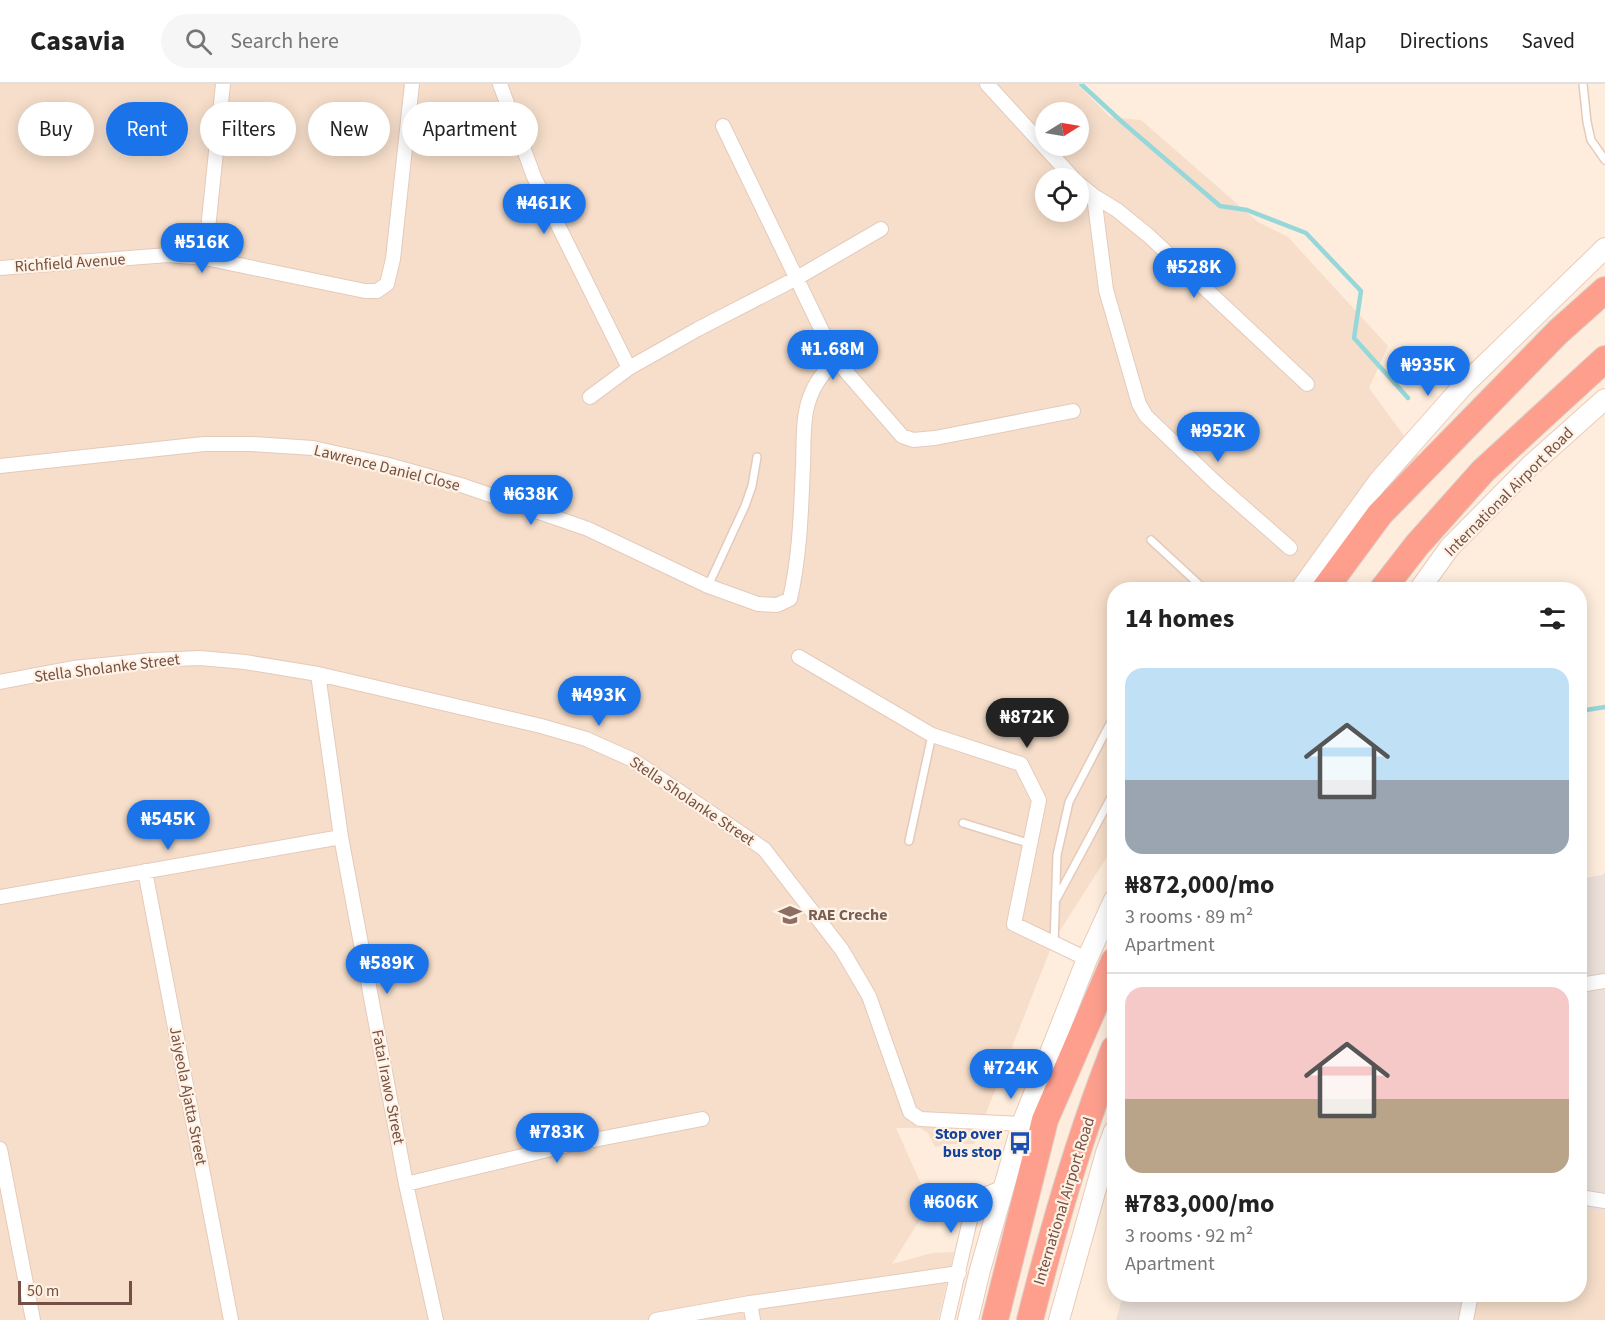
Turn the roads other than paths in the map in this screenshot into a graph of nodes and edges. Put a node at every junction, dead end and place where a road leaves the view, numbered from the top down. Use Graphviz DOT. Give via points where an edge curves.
graph roads {
  1 [pos="223,84"];
  2 [pos="412,84"];
  3 [pos="500,84"];
  4 [pos="987,84"];
  5 [pos="1582,84"];
  6 [pos="723,126"];
  7 [pos="1605,160"];
  8 [pos="1064,168"];
  9 [pos="1089,192"];
  10 [pos="1094,196"];
  11 [pos="881,230"];
  12 [pos="1605,248"];
  13 [pos="205,258"];
  14 [pos="0,268"];
  15 [pos="798,278"];
  16 [pos="1605,290"];
  17 [pos="1605,359"];
  18 [pos="836,360"];
  19 [pos="630,368"];
  20 [pos="1307,384"];
  21 [pos="590,397"];
  22 [pos="1605,399"];
  23 [pos="1072,411"];
  24 [pos="757,458"];
  25 [pos="0,466"];
  26 [pos="1151,540"];
  27 [pos="1290,548"];
  28 [pos="1196,582"];
  29 [pos="1306,582"];
  30 [pos="1330,582"];
  31 [pos="1388,582"];
  32 [pos="1425,582"];
  33 [pos="708,586"];
  34 [pos="799,657"];
  35 [pos="318,674"];
  36 [pos="0,682"];
  37 [pos="1107,729"];
  38 [pos="932,735"];
  39 [pos="1107,805"];
  40 [pos="963,823"];
  41 [pos="341,837"];
  42 [pos="909,841"];
  43 [pos="1031,844"];
  44 [pos="145,872"];
  45 [pos="0,897"];
  46 [pos="1056,900"];
  47 [pos="1107,915"];
  48 [pos="1054,944"];
  49 [pos="1087,959"];
  50 [pos="1107,977"];
  51 [pos="1605,981"];
  52 [pos="1587,984"];
  53 [pos="1107,1067"];
  54 [pos="702,1119"];
  55 [pos="1022,1124"];
  56 [pos="0,1149"];
  57 [pos="1107,1150"];
  58 [pos="406,1185"];
  59 [pos="1004,1187"];
  60 [pos="1587,1198"];
  61 [pos="1605,1201"];
  62 [pos="959,1273"];
  63 [pos="1469,1302"];
  64 [pos="750,1303"];
  65 [pos="33,1320"];
  66 [pos="231,1320"];
  67 [pos="436,1320"];
  68 [pos="656,1320"];
  69 [pos="753,1320"];
  70 [pos="947,1320"];
  71 [pos="968,1320"];
  72 [pos="995,1320"];
  73 [pos="1030,1320"];
  74 [pos="1059,1320"];
  75 [pos="1466,1320"];
  1 -- 13 [label="street"];
  2 -- 13 [label="street, Richfield Avenue" via="387,284 377,291 365,291"];
  3 -- 19 [label="street" via="534,177"];
  4 -- 8 [label="street"];
  5 -- 7 [label="lane" via="1591,140"];
  6 -- 15 [label="street"];
  9 -- 10 [label="street"];
  10 -- 20 [label="street" via="1149,236"];
  10 -- 27 [label="street" via="1106,290 1146,417"];
  11 -- 15 [label="street"];
  12 -- 29 [label="main road" via="1455,395 1378,482"];
  13 -- 14 [label="street, Richfield Avenue" via="168,255"];
  15 -- 18 [label="street"];
  15 -- 19 [label="street"];
  16 -- 30 [label="highway" via="1558,332 1380,514"];
  17 -- 31 [label="highway, International Airport Road" via="1483,471"];
  18 -- 23 [label="street" via="902,436 913,440"];
  18 -- 33 [label="street, Lawrence Daniel Close" via="825,370 810,397 800,531 790,599 777,605 758,604"];
  19 -- 21 [label="street"];
  22 -- 32 [label="main road, International Airport Road" via="1450,547"];
  24 -- 33 [label="lane" via="745,506"];
  25 -- 33 [label="street, Lawrence Daniel Close" via="204,444 313,448 464,486 588,529"];
  26 -- 28 [label="lane"];
  34 -- 38 [label="street"];
  35 -- 36 [label="street, Stella Sholanke Street" via="200,658 73,668"];
  35 -- 41 [label="street, Fatai Irawo Street"];
  35 -- 55 [label="street, Stella Sholanke Street" via="541,726 586,739 633,760 764,849 842,950 869,996 910,1112 920,1119"];
  37 -- 46 [label="lane" via="1069,802 1057,855"];
  38 -- 42 [label="lane"];
  38 -- 43 [label="street" via="1021,764 1039,800"];
  39 -- 46 [label="lane"];
  40 -- 43 [label="lane"];
  41 -- 44 [label="street"];
  41 -- 58 [label="street, Fatai Irawo Street"];
  43 -- 48 [label="street" via="1014,924"];
  44 -- 45 [label="street"];
  44 -- 66 [label="street, Jaiyeola Ajatta Street"];
  46 -- 48 [label="lane"];
  47 -- 49 [label="main road"];
  48 -- 49 [label="street"];
  49 -- 55 [label="main road"];
  50 -- 72 [label="highway, International Airport Road" via="1045,1120"];
  51 -- 52 [label="street"];
  53 -- 73 [label="highway, International Airport Road" via="1061,1204"];
  54 -- 58 [label="street" via="568,1145"];
  55 -- 59 [label="main road"];
  56 -- 65 [label="street"];
  57 -- 74 [label="main road, International Airport Road"];
  58 -- 67 [label="street, Fatai Irawo Street"];
  59 -- 62 [label="street" via="982,1196 972,1211"];
  59 -- 71 [label="main road"];
  60 -- 61 [label="street"];
  62 -- 64 [label="street"];
  62 -- 70 [label="street"];
  63 -- 75 [label="street"];
  64 -- 68 [label="street"];
  64 -- 69 [label="street"];
}
